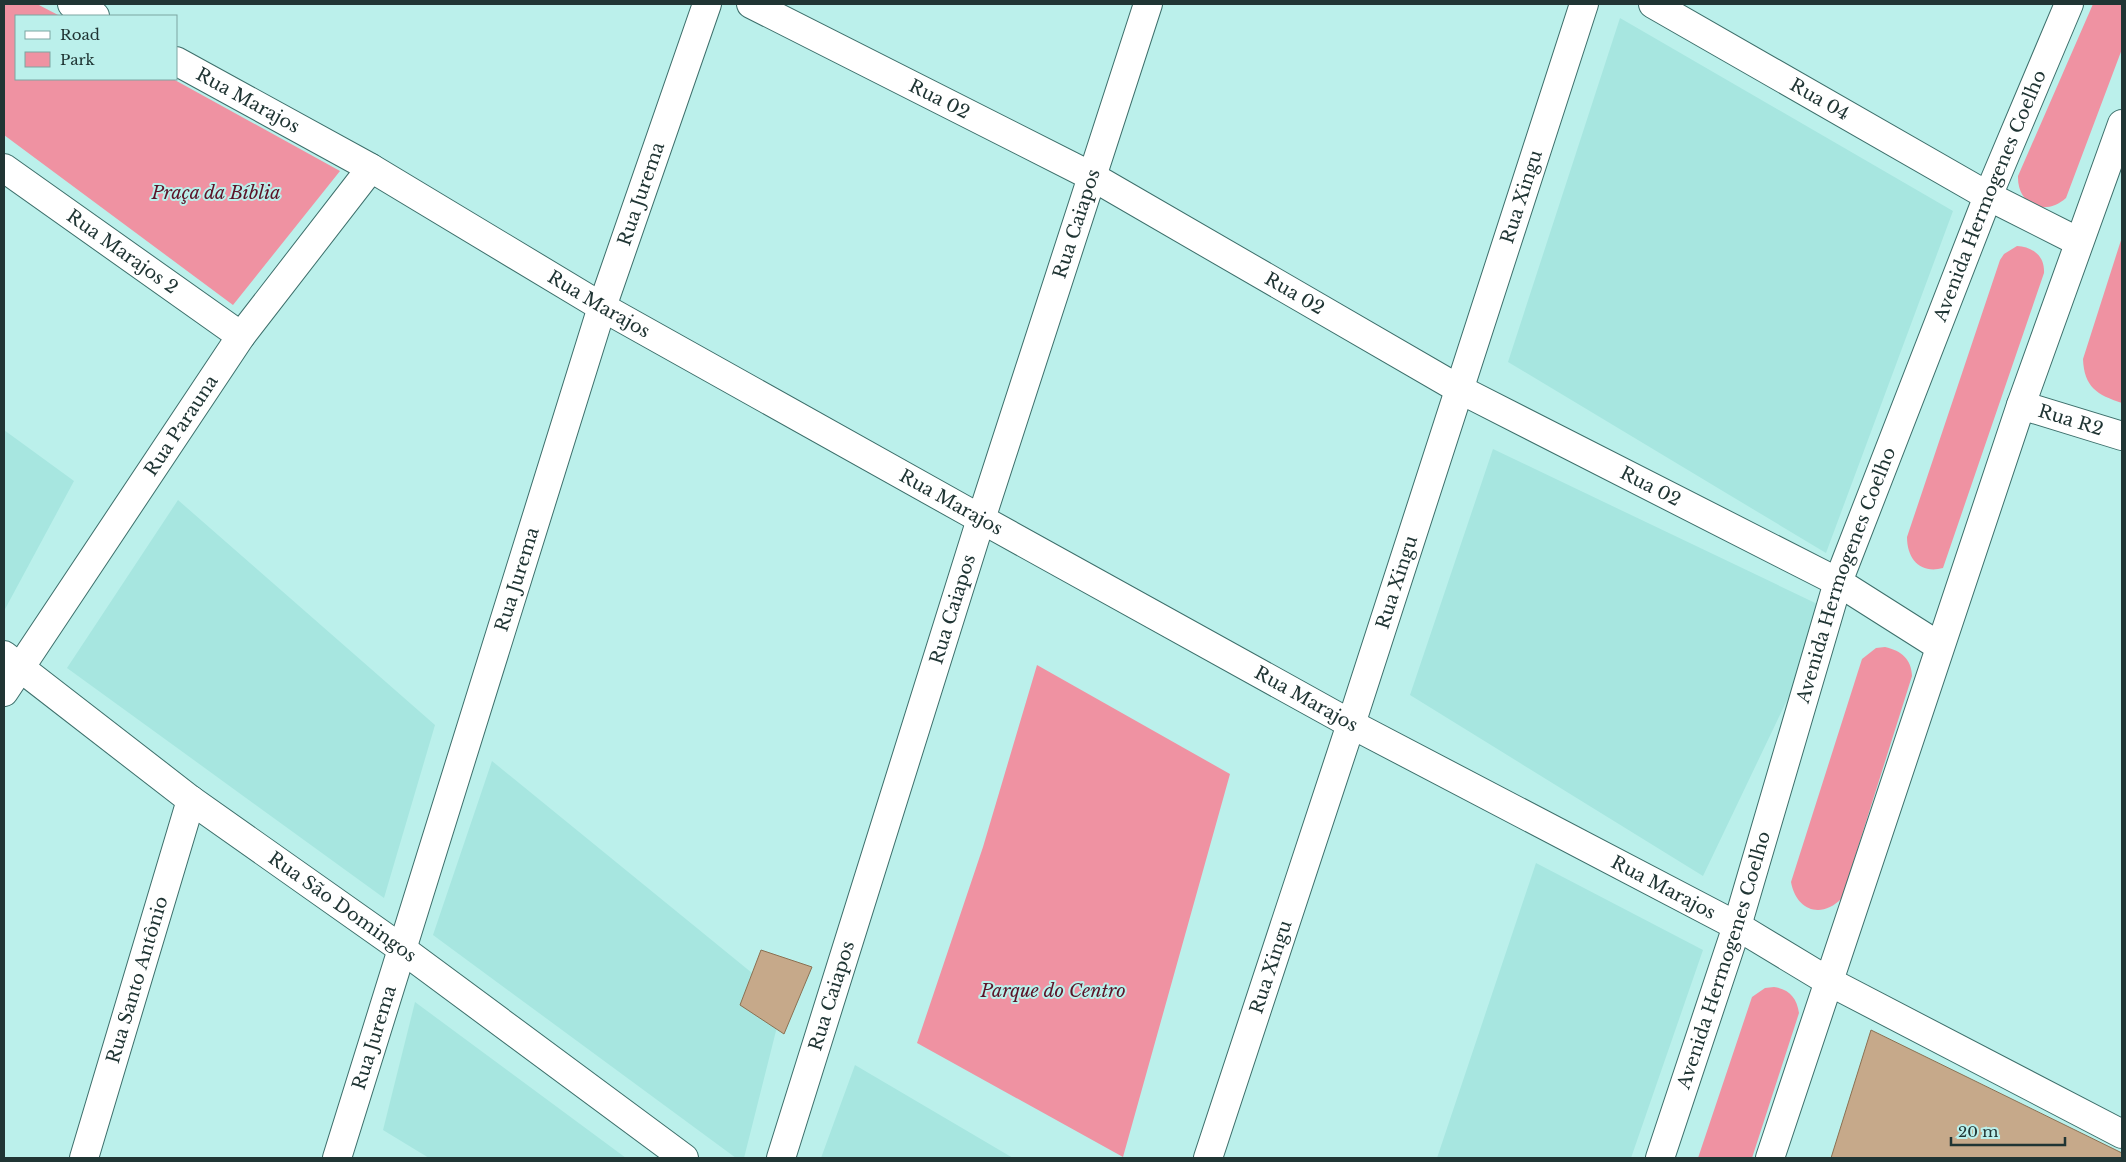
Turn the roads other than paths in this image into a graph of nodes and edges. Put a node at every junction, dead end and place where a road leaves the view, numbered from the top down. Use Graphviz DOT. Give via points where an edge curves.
graph roads {
  1 [pos="72,4"];
  2 [pos="707,4"];
  3 [pos="751,4"];
  4 [pos="1148,4"];
  5 [pos="1584,4"];
  6 [pos="1653,4"];
  7 [pos="2069,4"];
  8 [pos="93,15"];
  9 [pos="178,62"];
  10 [pos="2122,124"];
  11 [pos="4,168"];
  12 [pos="371,168"];
  13 [pos="1093,177"];
  14 [pos="1988,196"];
  15 [pos="2079,242"];
  16 [pos="602,307"];
  17 [pos="241,336"];
  18 [pos="1459,389"];
  19 [pos="2020,405"];
  20 [pos="2122,436"];
  21 [pos="981,519"];
  22 [pos="1838,582"];
  23 [pos="1939,646"];
  24 [pos="13,662"];
  25 [pos="4,692"];
  26 [pos="1351,724"];
  27 [pos="191,800"];
  28 [pos="1737,926"];
  29 [pos="402,949"];
  30 [pos="1828,981"];
  31 [pos="2122,1134"];
  32 [pos="84,1158"];
  33 [pos="337,1158"];
  34 [pos="684,1158"];
  35 [pos="781,1158"];
  36 [pos="1208,1158"];
  37 [pos="1660,1158"];
  38 [pos="1770,1158"];
  1 -- 8 [label="street"];
  2 -- 16 [label="street, Rua Jurema"];
  3 -- 13 [label="street, Rua 02"];
  4 -- 13 [label="street, Rua Caiapos"];
  5 -- 18 [label="street, Rua Xingu"];
  6 -- 14 [label="street, Rua 04"];
  7 -- 14 [label="street, Avenida Hermogenes Coelho"];
  9 -- 12 [label="street, Rua Marajos"];
  10 -- 15 [label="street"];
  11 -- 17 [label="street, Rua Marajos 2"];
  12 -- 16 [label="street, Rua Marajos"];
  12 -- 17 [label="street, Rua Parauna"];
  13 -- 18 [label="street, Rua 02"];
  13 -- 21 [label="street, Rua Caiapos"];
  14 -- 15 [label="street, Rua 04"];
  14 -- 22 [label="street, Avenida Hermogenes Coelho"];
  15 -- 19 [label="street"];
  16 -- 21 [label="street, Rua Marajos"];
  16 -- 29 [label="street, Rua Jurema"];
  17 -- 24 [label="street, Rua Parauna"];
  18 -- 22 [label="street, Rua 02"];
  18 -- 26 [label="street, Rua Xingu"];
  19 -- 20 [label="street, Rua R2"];
  19 -- 23 [label="street"];
  21 -- 26 [label="street, Rua Marajos"];
  21 -- 35 [label="street, Rua Caiapos"];
  22 -- 23 [label="street, Rua 02"];
  22 -- 28 [label="street, Avenida Hermogenes Coelho"];
  23 -- 30 [label="street"];
  24 -- 25 [label="street, Rua Parauna"];
  24 -- 27 [label="street, Rua São Domingos"];
  26 -- 28 [label="street, Rua Marajos"];
  26 -- 36 [label="street, Rua Xingu"];
  27 -- 29 [label="street, Rua São Domingos"];
  27 -- 32 [label="street, Rua Santo Antônio"];
  28 -- 30 [label="street, Rua Marajos"];
  28 -- 37 [label="street, Avenida Hermogenes Coelho"];
  29 -- 33 [label="street, Rua Jurema"];
  29 -- 34 [label="street, Rua São Domingos"];
  30 -- 31 [label="street"];
  30 -- 38 [label="street"];
}
